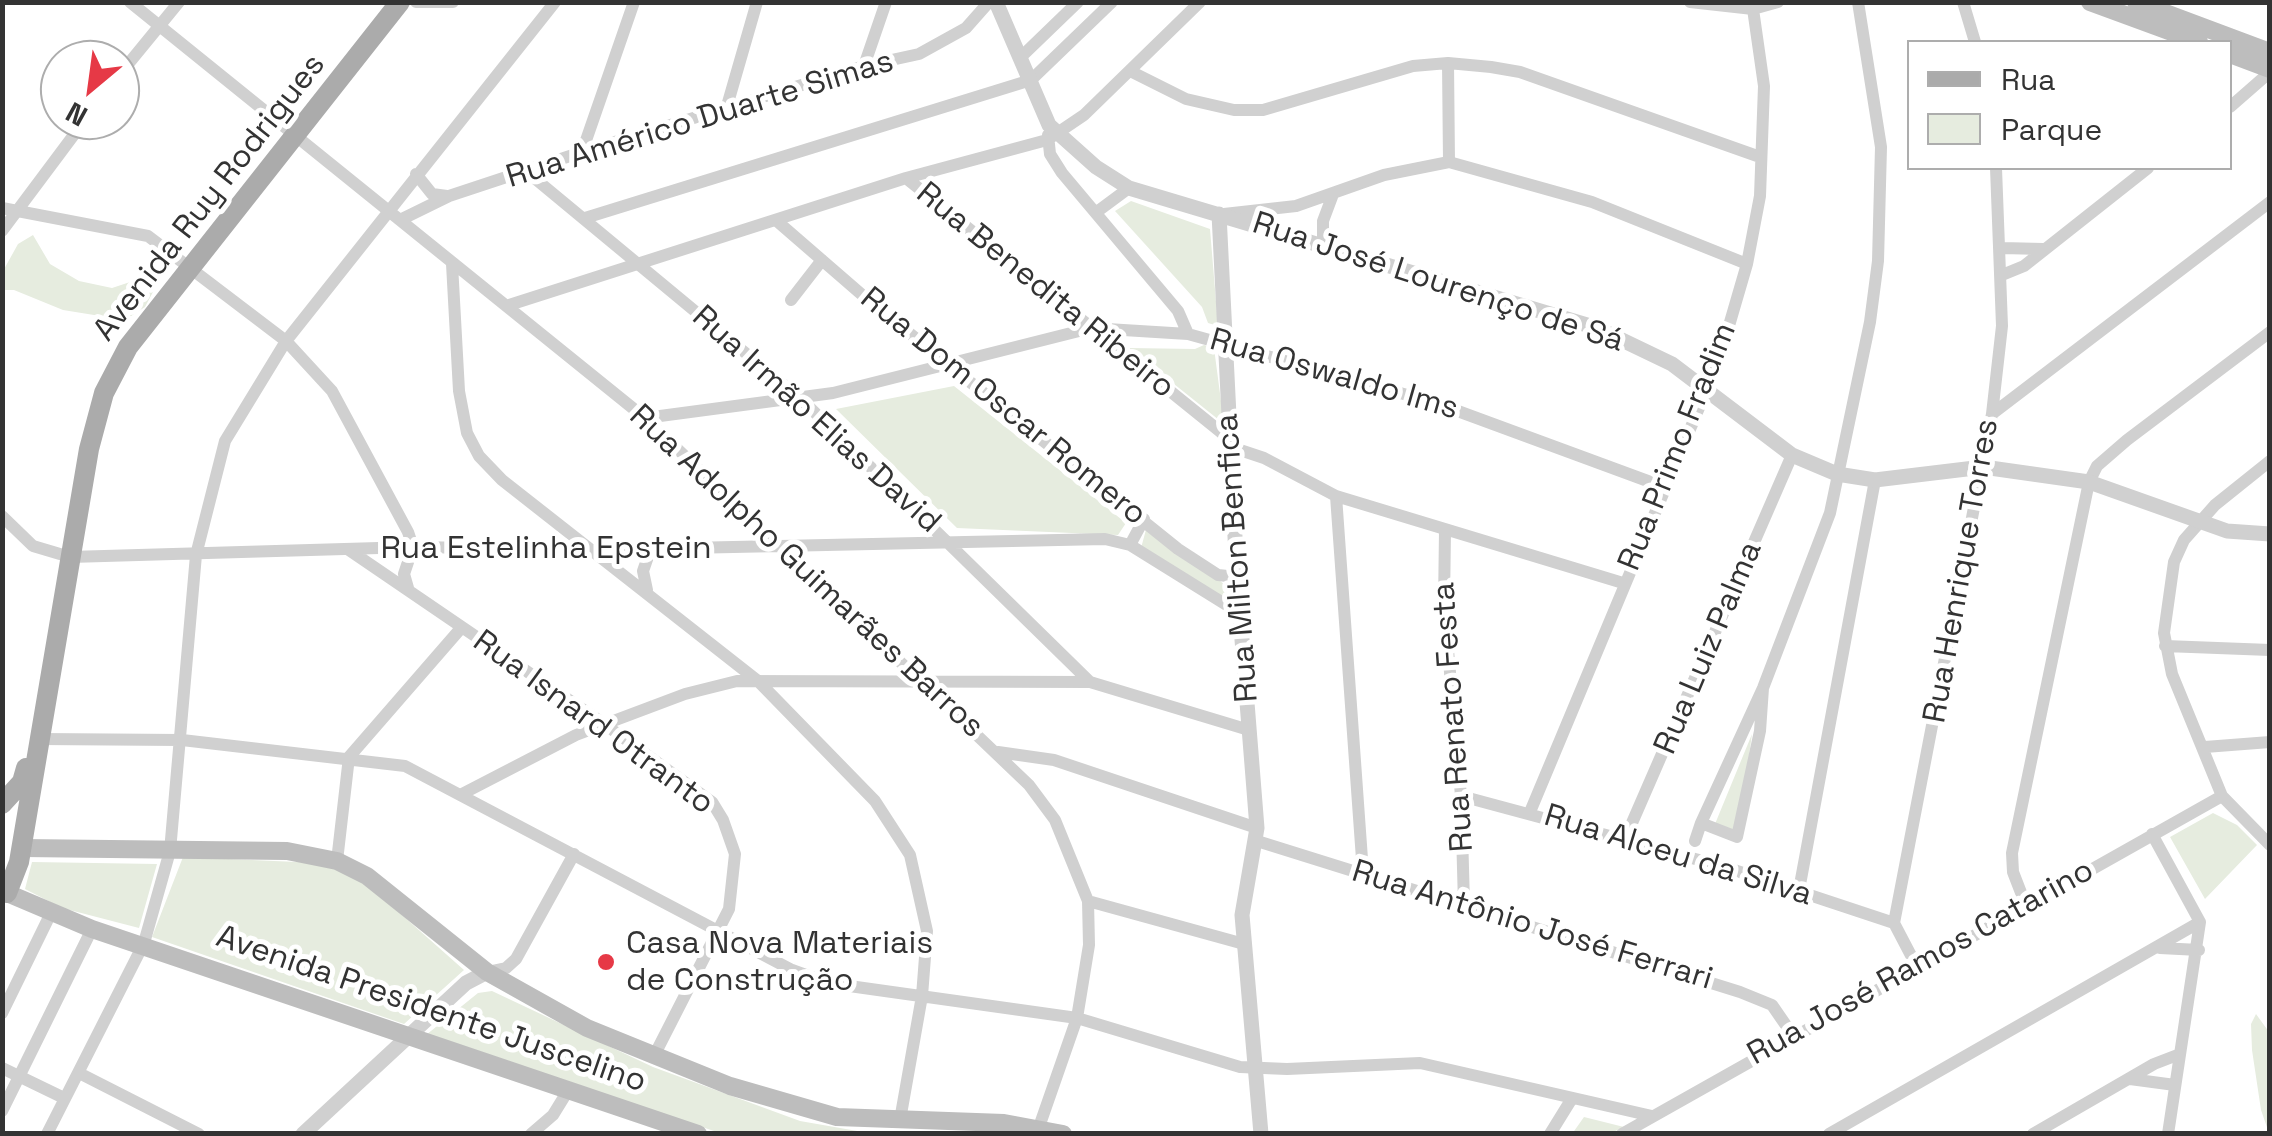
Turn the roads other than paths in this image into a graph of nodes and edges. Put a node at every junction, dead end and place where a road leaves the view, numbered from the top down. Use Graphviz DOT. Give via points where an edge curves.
graph roads {
  1 [pos="130,2"];
  2 [pos="179,2"];
  3 [pos="400,2"];
  4 [pos="416,2"];
  5 [pos="453,2"];
  6 [pos="634,2"];
  7 [pos="758,2"];
  8 [pos="886,2"];
  9 [pos="993,2"];
  10 [pos="1078,2"];
  11 [pos="1112,2"];
  12 [pos="1200,2"];
  13 [pos="1690,2"];
  14 [pos="1778,2"];
  15 [pos="1858,2"];
  16 [pos="1963,2"];
  17 [pos="2090,2"];
  18 [pos="2136,2"];
  19 [pos="547,6"];
  20 [pos="1753,8"];
  21 [pos="158,29"];
  22 [pos="1974,40"];
  23 [pos="2193,40"];
  24 [pos="140,50"];
  25 [pos="2270,52"];
  26 [pos="2232,55"];
  27 [pos="1022,56"];
  28 [pos="1448,63"];
  29 [pos="864,66"];
  30 [pos="2270,70"];
  31 [pos="1130,71"];
  32 [pos="1031,80"];
  33 [pos="2232,105"];
  34 [pos="726,106"];
  35 [pos="1052,133"];
  36 [pos="292,136"];
  37 [pos="68,140"];
  38 [pos="582,152"];
  39 [pos="1760,157"];
  40 [pos="1450,162"];
  41 [pos="1996,170"];
  42 [pos="2145,170"];
  43 [pos="527,172"];
  44 [pos="416,174"];
  45 [pos="906,178"];
  46 [pos="1130,188"];
  47 [pos="449,196"];
  48 [pos="1332,197"];
  49 [pos="2270,202"];
  50 [pos="8,209"];
  51 [pos="388,210"];
  52 [pos="1098,211"];
  53 [pos="1219,214"];
  54 [pos="585,218"];
  55 [pos="400,220"];
  56 [pos="778,222"];
  57 [pos="2,231"];
  58 [pos="1322,245"];
  59 [pos="2002,248"];
  60 [pos="2043,249"];
  61 [pos="822,260"];
  62 [pos="638,263"];
  63 [pos="452,264"];
  64 [pos="1747,264"];
  65 [pos="191,266"];
  66 [pos="2002,275"];
  67 [pos="790,300"];
  68 [pos="506,306"];
  69 [pos="1091,328"];
  70 [pos="2270,332"];
  71 [pos="1188,334"];
  72 [pos="1222,340"];
  73 [pos="286,341"];
  74 [pos="949,363"];
  75 [pos="1707,386"];
  76 [pos="802,399"];
  77 [pos="1992,414"];
  78 [pos="644,418"];
  79 [pos="1231,447"];
  80 [pos="1792,455"];
  81 [pos="2270,461"];
  82 [pos="1983,467"];
  83 [pos="1837,474"];
  84 [pos="1874,480"];
  85 [pos="2089,482"];
  86 [pos="1664,487"];
  87 [pos="1336,496"];
  88 [pos="2,516"];
  89 [pos="550,516"];
  90 [pos="1144,519"];
  91 [pos="2200,523"];
  92 [pos="1444,530"];
  93 [pos="2270,534"];
  94 [pos="954,545"];
  95 [pos="1130,545"];
  96 [pos="413,547"];
  97 [pos="651,548"];
  98 [pos="783,548"];
  99 [pos="540,549"];
  100 [pos="349,550"];
  101 [pos="594,550"];
  102 [pos="196,555"];
  103 [pos="70,557"];
  104 [pos="1237,577"];
  105 [pos="1623,583"];
  106 [pos="408,588"];
  107 [pos="647,590"];
  108 [pos="1242,614"];
  109 [pos="462,627"];
  110 [pos="2166,646"];
  111 [pos="2270,650"];
  112 [pos="917,681"];
  113 [pos="758,682"];
  114 [pos="1090,682"];
  115 [pos="1762,688"];
  116 [pos="606,726"];
  117 [pos="1249,730"];
  118 [pos="38,738"];
  119 [pos="182,740"];
  120 [pos="2270,742"];
  121 [pos="2205,748"];
  122 [pos="998,752"];
  123 [pos="349,757"];
  124 [pos="462,794"];
  125 [pos="1461,796"];
  126 [pos="2222,796"];
  127 [pos="2,804"];
  128 [pos="1530,812"];
  129 [pos="1701,823"];
  130 [pos="2152,834"];
  131 [pos="1257,835"];
  132 [pos="1625,839"];
  133 [pos="1695,841"];
  134 [pos="2269,844"];
  135 [pos="12,846"];
  136 [pos="170,851"];
  137 [pos="574,854"];
  138 [pos="337,861"];
  139 [pos="1363,872"];
  140 [pos="1799,890"];
  141 [pos="4,896"];
  142 [pos="1088,901"];
  143 [pos="2025,903"];
  144 [pos="1464,904"];
  145 [pos="51,913"];
  146 [pos="2200,922"];
  147 [pos="1894,924"];
  148 [pos="92,929"];
  149 [pos="720,930"];
  150 [pos="144,943"];
  151 [pos="1244,944"];
  152 [pos="2157,948"];
  153 [pos="2199,950"];
  154 [pos="516,959"];
  155 [pos="1916,965"];
  156 [pos="487,972"];
  157 [pos="524,993"];
  158 [pos="922,996"];
  159 [pos="2,1012"];
  160 [pos="1077,1018"];
  161 [pos="1792,1034"];
  162 [pos="409,1035"];
  163 [pos="2180,1054"];
  164 [pos="654,1056"];
  165 [pos="2,1068"];
  166 [pos="1256,1068"];
  167 [pos="79,1073"];
  168 [pos="20,1076"];
  169 [pos="2128,1079"];
  170 [pos="2175,1085"];
  171 [pos="569,1089"];
  172 [pos="64,1098"];
  173 [pos="1570,1100"];
  174 [pos="2,1111"];
  175 [pos="1652,1116"];
  176 [pos="900,1120"];
  177 [pos="1039,1127"];
  178 [pos="47,1134"];
  179 [pos="198,1134"];
  180 [pos="303,1134"];
  181 [pos="531,1134"];
  182 [pos="698,1134"];
  183 [pos="1063,1134"];
  184 [pos="1261,1134"];
  185 [pos="1550,1134"];
  186 [pos="1622,1134"];
  187 [pos="1829,1134"];
  188 [pos="2033,1134"];
  189 [pos="2168,1134"];
  1 -- 21 [label="street, Rua Adolpho Guimarães Barros"];
  2 -- 21 [label="street"];
  3 -- 36 [label="main road, Avenida Ruy Rodrigues"];
  4 -- 5 [label="street"];
  6 -- 38 [label="street"];
  7 -- 34 [label="street"];
  8 -- 29 [label="street"];
  9 -- 27 [label="street, Rua Oswaldo Ims"];
  9 -- 29 [label="street, Rua Américo Duarte Simas" via="943,43"];
  10 -- 27 [label="street"];
  11 -- 32 [label="street"];
  12 -- 31 [label="street"];
  13 -- 20 [label="street"];
  14 -- 20 [label="street"];
  15 -- 83 [label="street" via="1879,117 1881,193 1870,322"];
  16 -- 22 [label="street"];
  17 -- 23 [label="main road"];
  18 -- 25 [label="main road"];
  19 -- 44 [label="street"];
  20 -- 39 [label="street, Rua Primo Fradim" via="1764,86"];
  21 -- 24 [label="street"];
  21 -- 36 [label="street, Rua Adolpho Guimarães Barros"];
  26 -- 30 [label="main road"];
  27 -- 32 [label="street, Rua Oswaldo Ims"];
  28 -- 31 [label="street" via="1413,66 1263,110 1186,99"];
  28 -- 39 [label="street" via="1520,72"];
  28 -- 40 [label="street"];
  29 -- 34 [label="street, Rua Américo Duarte Simas"];
  30 -- 33 [label="street"];
  31 -- 35 [label="street"];
  32 -- 35 [label="street, Rua Oswaldo Ims"];
  32 -- 54 [label="street"];
  34 -- 38 [label="street, Rua Américo Duarte Simas"];
  35 -- 45 [label="street"];
  35 -- 46 [label="street, Rua José Lourenço de Sá"];
  35 -- 52 [label="street, Rua Oswaldo Ims" via="1050,154"];
  36 -- 51 [label="street, Rua Adolpho Guimarães Barros"];
  36 -- 65 [label="main road, Avenida Ruy Rodrigues"];
  37 -- 50 [label="street"];
  38 -- 43 [label="street, Rua Américo Duarte Simas"];
  39 -- 64 [label="street, Rua Primo Fradim"];
  40 -- 48 [label="street" via="1384,176"];
  40 -- 64 [label="street" via="1592,202"];
  41 -- 59 [label="street, Rua Henrique Torres"];
  42 -- 60 [label="street"];
  43 -- 47 [label="street, Rua Américo Duarte Simas"];
  43 -- 54 [label="street, Rua Irmão Elias David"];
  44 -- 47 [label="street" via="432,194"];
  44 -- 51 [label="street"];
  45 -- 56 [label="street"];
  45 -- 69 [label="street, Rua Benedita Ribeiro"];
  46 -- 52 [label="street"];
  46 -- 53 [label="street, Rua José Lourenço de Sá"];
  47 -- 55 [label="street, Rua Américo Duarte Simas"];
  48 -- 53 [label="street"];
  48 -- 58 [label="street"];
  49 -- 77 [label="street"];
  50 -- 57 [label="street"];
  50 -- 65 [label="street" via="148,236"];
  51 -- 55 [label="street, Rua Adolpho Guimarães Barros"];
  51 -- 73 [label="street"];
  52 -- 71 [label="street, Rua Oswaldo Ims" via="1178,311"];
  53 -- 58 [label="street, Rua José Lourenço de Sá"];
  53 -- 72 [label="street, Rua Milton Benfica"];
  54 -- 62 [label="street, Rua Irmão Elias David"];
  55 -- 63 [label="street, Rua Adolpho Guimarães Barros"];
  56 -- 61 [label="street, Rua Dom Oscar Romero"];
  56 -- 62 [label="street"];
  58 -- 75 [label="street, Rua José Lourenço de Sá" via="1597,328"];
  59 -- 60 [label="street"];
  59 -- 66 [label="street, Rua Henrique Torres"];
  60 -- 66 [label="street"];
  61 -- 67 [label="street"];
  61 -- 74 [label="street, Rua Dom Oscar Romero"];
  62 -- 68 [label="street"];
  62 -- 76 [label="street, Rua Irmão Elias David"];
  63 -- 68 [label="street, Rua Adolpho Guimarães Barros"];
  63 -- 89 [label="street" via="459,391 468,433 492,470"];
  64 -- 75 [label="street, Rua Primo Fradim"];
  65 -- 73 [label="street"];
  65 -- 103 [label="main road, Avenida Ruy Rodrigues" via="128,347 104,393"];
  66 -- 77 [label="street, Rua Henrique Torres"];
  68 -- 78 [label="street, Rua Adolpho Guimarães Barros"];
  69 -- 71 [label="street"];
  69 -- 74 [label="street"];
  69 -- 79 [label="street, Rua Benedita Ribeiro" via="1222,432"];
  70 -- 85 [label="street" via="2111,454"];
  71 -- 72 [label="street, Rua Oswaldo Ims"];
  72 -- 79 [label="street, Rua Milton Benfica"];
  72 -- 86 [label="street, Rua Oswaldo Ims" via="1436,403"];
  73 -- 96 [label="street" via="332,391"];
  73 -- 102 [label="street" via="225,441"];
  74 -- 76 [label="street"];
  74 -- 90 [label="street, Rua Dom Oscar Romero"];
  75 -- 80 [label="street, Rua José Lourenço de Sá"];
  75 -- 86 [label="street, Rua Primo Fradim"];
  76 -- 78 [label="street"];
  76 -- 94 [label="street, Rua Irmão Elias David"];
  77 -- 82 [label="street, Rua Henrique Torres"];
  78 -- 98 [label="street, Rua Adolpho Guimarães Barros"];
  79 -- 87 [label="street, Rua Benedita Ribeiro"];
  79 -- 104 [label="street, Rua Milton Benfica"];
  80 -- 83 [label="street, Rua José Lourenço de Sá"];
  80 -- 132 [label="street, Rua Luiz Palma"];
  81 -- 91 [label="street"];
  82 -- 84 [label="street, Rua José Lourenço de Sá"];
  82 -- 85 [label="street, Rua José Lourenço de Sá"];
  82 -- 147 [label="street, Rua Henrique Torres"];
  83 -- 84 [label="street, Rua José Lourenço de Sá"];
  83 -- 115 [label="street" via="1826,525"];
  84 -- 140 [label="street"];
  85 -- 91 [label="street, Rua José Lourenço de Sá"];
  85 -- 143 [label="street" via="2012,853"];
  86 -- 105 [label="street, Rua Primo Fradim"];
  87 -- 92 [label="street, Rua Benedita Ribeiro"];
  87 -- 139 [label="street"];
  88 -- 103 [label="street" via="33,546"];
  89 -- 99 [label="street"];
  89 -- 101 [label="street"];
  90 -- 95 [label="street"];
  90 -- 104 [label="street, Rua Dom Oscar Romero" via="1218,575"];
  91 -- 93 [label="street, Rua José Lourenço de Sá"];
  91 -- 110 [label="street" via="2174,562"];
  92 -- 105 [label="street, Rua Benedita Ribeiro"];
  92 -- 125 [label="street, Rua Renato Festa"];
  94 -- 95 [label="street, Rua Estelinha Epstein"];
  94 -- 98 [label="street, Rua Estelinha Epstein"];
  94 -- 114 [label="street, Rua Irmão Elias David"];
  95 -- 108 [label="street, Rua Estelinha Epstein"];
  96 -- 99 [label="street, Rua Estelinha Epstein"];
  96 -- 100 [label="street, Rua Estelinha Epstein"];
  96 -- 106 [label="street" via="404,574"];
  97 -- 98 [label="street, Rua Estelinha Epstein"];
  97 -- 101 [label="street, Rua Estelinha Epstein"];
  97 -- 107 [label="street" via="643,570"];
  98 -- 112 [label="street, Rua Adolpho Guimarães Barros"];
  99 -- 101 [label="street, Rua Estelinha Epstein"];
  100 -- 102 [label="street, Rua Estelinha Epstein"];
  100 -- 106 [label="street, Rua Isnard Otranto"];
  101 -- 107 [label="street"];
  102 -- 103 [label="street, Rua Estelinha Epstein"];
  102 -- 119 [label="street"];
  103 -- 118 [label="main road, Avenida Ruy Rodrigues"];
  104 -- 108 [label="street, Rua Milton Benfica"];
  105 -- 128 [label="street, Rua Primo Fradim"];
  106 -- 109 [label="street, Rua Isnard Otranto"];
  107 -- 113 [label="street"];
  108 -- 117 [label="street, Rua Milton Benfica"];
  109 -- 116 [label="street, Rua Isnard Otranto"];
  109 -- 123 [label="street"];
  110 -- 111 [label="street"];
  110 -- 121 [label="street"];
  112 -- 113 [label="street"];
  112 -- 114 [label="street"];
  112 -- 122 [label="street, Rua Adolpho Guimarães Barros"];
  113 -- 116 [label="street" via="685,694"];
  113 -- 158 [label="street" via="875,800 910,855 927,931"];
  114 -- 117 [label="street"];
  115 -- 129 [label="street"];
  115 -- 129 [label="street" via="1740,834"];
  116 -- 124 [label="street"];
  116 -- 149 [label="street, Rua Isnard Otranto" via="712,802 723,820 736,873"];
  117 -- 131 [label="street, Rua Milton Benfica"];
  118 -- 119 [label="street"];
  118 -- 127 [label="main road, Avenida Ruy Rodrigues" via="22,782"];
  118 -- 135 [label="main road, Avenida Ruy Rodrigues"];
  119 -- 123 [label="street"];
  119 -- 136 [label="street"];
  120 -- 121 [label="street"];
  121 -- 126 [label="street"];
  122 -- 131 [label="street, Rua Antônio José Ferrari" via="1054,760"];
  122 -- 142 [label="street, Rua Adolpho Guimarães Barros" via="1055,820"];
  123 -- 124 [label="street" via="405,766"];
  123 -- 138 [label="street"];
  124 -- 137 [label="street"];
  125 -- 128 [label="street, Rua Alceu da Silva"];
  125 -- 144 [label="street, Rua Renato Festa"];
  126 -- 130 [label="street, Rua José Ramos Catarino"];
  126 -- 134 [label="street"];
  128 -- 132 [label="street, Rua Alceu da Silva"];
  129 -- 133 [label="street"];
  130 -- 143 [label="street, Rua José Ramos Catarino"];
  130 -- 146 [label="street"];
  131 -- 139 [label="street, Rua Antônio José Ferrari"];
  131 -- 151 [label="street, Rua Milton Benfica" via="1242,915"];
  132 -- 140 [label="street, Rua Alceu da Silva"];
  135 -- 136 [label="main road, Avenida Presidente Juscelino"];
  135 -- 141 [label="main road, Avenida Ruy Rodrigues"];
  136 -- 138 [label="main road, Avenida Presidente Juscelino" via="287,850"];
  136 -- 150 [label="street"];
  137 -- 149 [label="street"];
  137 -- 154 [label="street"];
  138 -- 156 [label="main road, Avenida Presidente Juscelino" via="367,876"];
  139 -- 144 [label="street, Rua Antônio José Ferrari"];
  140 -- 147 [label="street, Rua Alceu da Silva"];
  141 -- 145 [label="main road, Avenida Presidente Juscelino"];
  142 -- 151 [label="street"];
  142 -- 160 [label="street, Rua Adolpho Guimarães Barros" via="1089,944"];
  143 -- 155 [label="street, Rua José Ramos Catarino"];
  144 -- 161 [label="street, Rua Antônio José Ferrari" via="1740,992 1772,1005"];
  145 -- 148 [label="main road, Avenida Presidente Juscelino"];
  145 -- 159 [label="street"];
  146 -- 152 [label="street"];
  146 -- 153 [label="street"];
  147 -- 155 [label="street"];
  148 -- 150 [label="main road, Avenida Presidente Juscelino"];
  148 -- 168 [label="street"];
  149 -- 158 [label="street" via="828,983"];
  149 -- 164 [label="street, Rua Isnard Otranto"];
  150 -- 162 [label="main road, Avenida Presidente Juscelino"];
  150 -- 167 [label="street"];
  151 -- 166 [label="street, Rua Milton Benfica"];
  152 -- 153 [label="street"];
  152 -- 187 [label="street"];
  153 -- 163 [label="street"];
  154 -- 156 [label="street"];
  154 -- 157 [label="street"];
  155 -- 161 [label="street, Rua José Ramos Catarino"];
  156 -- 157 [label="main road, Avenida Presidente Juscelino"];
  156 -- 162 [label="street"];
  157 -- 164 [label="main road, Avenida Presidente Juscelino"];
  158 -- 160 [label="street"];
  158 -- 176 [label="street"];
  160 -- 166 [label="street"];
  160 -- 177 [label="street, Rua Adolpho Guimarães Barros"];
  161 -- 175 [label="street, Rua José Ramos Catarino"];
  162 -- 171 [label="main road, Avenida Presidente Juscelino"];
  162 -- 180 [label="street"];
  163 -- 169 [label="street"];
  163 -- 170 [label="street"];
  164 -- 176 [label="main road, Avenida Presidente Juscelino" via="804,1111"];
  165 -- 168 [label="street"];
  166 -- 173 [label="street" via="1420,1063"];
  166 -- 184 [label="street, Rua Milton Benfica"];
  167 -- 172 [label="street"];
  167 -- 179 [label="street"];
  168 -- 172 [label="street"];
  168 -- 174 [label="street"];
  169 -- 170 [label="street"];
  169 -- 188 [label="street"];
  170 -- 189 [label="street"];
  171 -- 181 [label="street"];
  171 -- 182 [label="main road, Avenida Presidente Juscelino"];
  172 -- 178 [label="street"];
  173 -- 175 [label="street"];
  173 -- 185 [label="street"];
  175 -- 186 [label="street, Rua José Ramos Catarino"];
  176 -- 177 [label="main road, Avenida Presidente Juscelino"];
  177 -- 183 [label="main road, Avenida Presidente Juscelino"];
}
